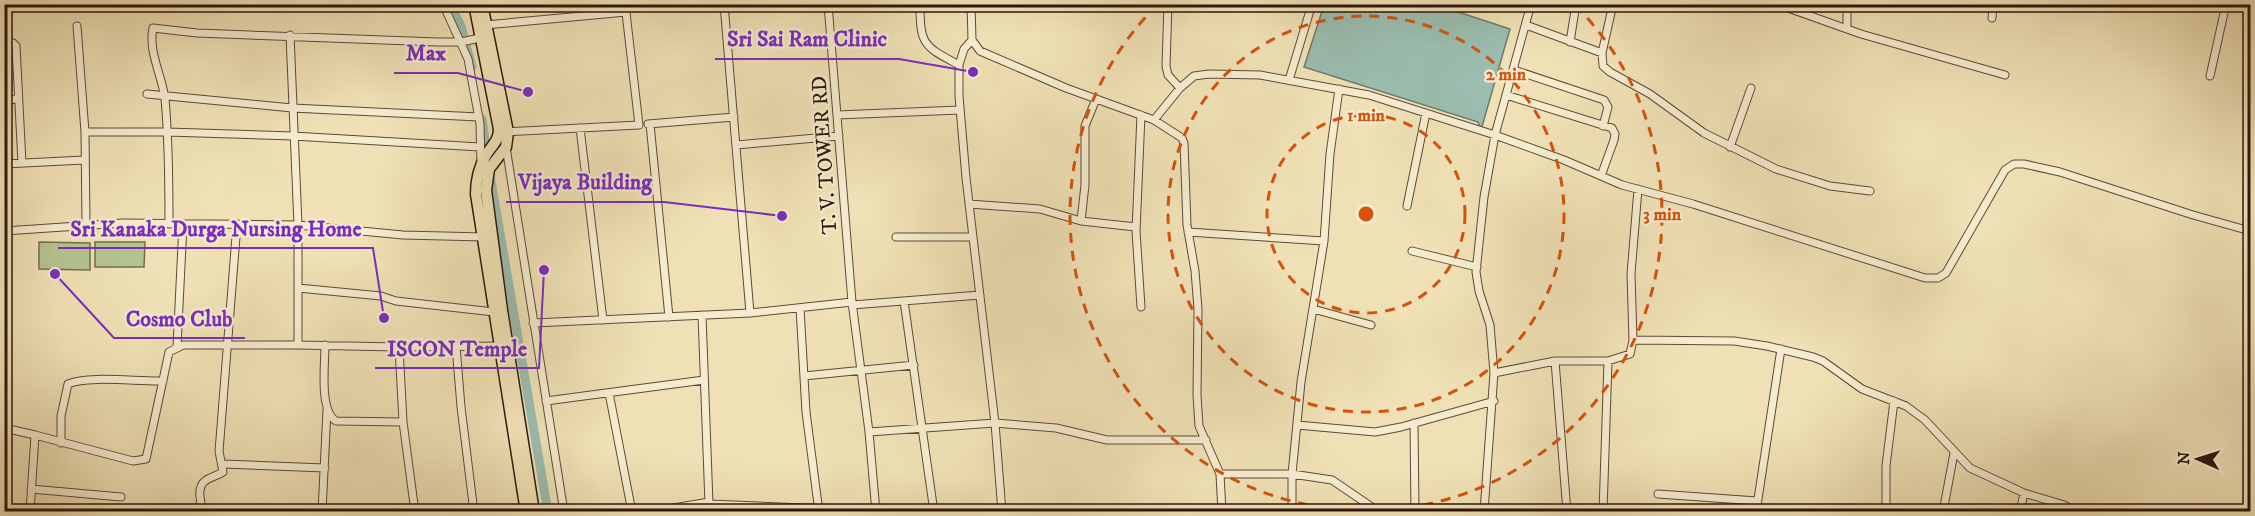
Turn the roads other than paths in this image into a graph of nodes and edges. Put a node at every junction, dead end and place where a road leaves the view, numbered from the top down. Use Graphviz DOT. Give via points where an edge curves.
graph roads {
  1 [pos="443,4"];
  2 [pos="474,4"];
  3 [pos="482,4"];
  4 [pos="724,4"];
  5 [pos="828,4"];
  6 [pos="920,4"];
  7 [pos="971,4"];
  8 [pos="1168,4"];
  9 [pos="1312,4"];
  10 [pos="1531,4"];
  11 [pos="1576,4"];
  12 [pos="1613,4"];
  13 [pos="1777,4"];
  14 [pos="1847,4"];
  15 [pos="1993,4"];
  16 [pos="2226,4"];
  17 [pos="625,8"];
  18 [pos="1992,18"];
  19 [pos="1526,25"];
  20 [pos="76,26"];
  21 [pos="485,26"];
  22 [pos="1847,29"];
  23 [pos="290,35"];
  24 [pos="478,38"];
  25 [pos="972,40"];
  26 [pos="463,42"];
  27 [pos="1570,42"];
  28 [pos="4,43"];
  29 [pos="1602,53"];
  30 [pos="959,65"];
  31 [pos="1514,70"];
  32 [pos="2005,75"];
  33 [pos="2210,76"];
  34 [pos="1289,80"];
  35 [pos="2250,85"];
  36 [pos="1180,88"];
  37 [pos="1751,88"];
  38 [pos="1339,89"];
  39 [pos="147,94"];
  40 [pos="1506,95"];
  41 [pos="165,97"];
  42 [pos="18,99"];
  43 [pos="1096,99"];
  44 [pos="4,100"];
  45 [pos="2247,104"];
  46 [pos="292,108"];
  47 [pos="960,110"];
  48 [pos="1426,113"];
  49 [pos="837,115"];
  50 [pos="1142,115"];
  51 [pos="479,117"];
  52 [pos="734,117"];
  53 [pos="1154,120"];
  54 [pos="650,124"];
  55 [pos="639,125"];
  56 [pos="1604,126"];
  57 [pos="580,128"];
  58 [pos="85,132"];
  59 [pos="167,132"];
  60 [pos="1495,135"];
  61 [pos="293,136"];
  62 [pos="839,136"];
  63 [pos="502,141"];
  64 [pos="736,145"];
  65 [pos="1730,147"];
  66 [pos="483,151"];
  67 [pos="84,160"];
  68 [pos="21,163"];
  69 [pos="4,164"];
  70 [pos="485,167"];
  71 [pos="1601,176"];
  72 [pos="1638,189"];
  73 [pos="1870,191"];
  74 [pos="969,204"];
  75 [pos="1407,206"];
  76 [pos="1081,221"];
  77 [pos="169,224"];
  78 [pos="183,224"];
  79 [pos="237,224"];
  80 [pos="86,225"];
  81 [pos="298,225"];
  82 [pos="1136,227"];
  83 [pos="4,231"];
  84 [pos="2250,231"];
  85 [pos="1188,232"];
  86 [pos="488,237"];
  87 [pos="896,237"];
  88 [pos="973,237"];
  89 [pos="1324,241"];
  90 [pos="1412,251"];
  91 [pos="1477,267"];
  92 [pos="298,288"];
  93 [pos="980,295"];
  94 [pos="904,302"];
  95 [pos="852,304"];
  96 [pos="1142,307"];
  97 [pos="800,308"];
  98 [pos="1313,309"];
  99 [pos="494,312"];
  100 [pos="750,313"];
  101 [pos="702,315"];
  102 [pos="669,317"];
  103 [pos="603,320"];
  104 [pos="533,324"];
  105 [pos="1371,326"];
  106 [pos="1633,340"];
  107 [pos="298,345"];
  108 [pos="325,345"];
  109 [pos="227,346"];
  110 [pos="456,346"];
  111 [pos="505,346"];
  112 [pos="177,347"];
  113 [pos="399,347"];
  114 [pos="1781,349"];
  115 [pos="1555,361"];
  116 [pos="1608,362"];
  117 [pos="914,366"];
  118 [pos="861,372"];
  119 [pos="1494,373"];
  120 [pos="804,376"];
  121 [pos="705,380"];
  122 [pos="164,381"];
  123 [pos="609,393"];
  124 [pos="546,401"];
  125 [pos="1494,401"];
  126 [pos="1894,401"];
  127 [pos="327,410"];
  128 [pos="403,422"];
  129 [pos="995,423"];
  130 [pos="1414,423"];
  131 [pos="1297,425"];
  132 [pos="4,428"];
  133 [pos="923,428"];
  134 [pos="869,432"];
  135 [pos="35,435"];
  136 [pos="1206,440"];
  137 [pos="61,443"];
  138 [pos="1954,453"];
  139 [pos="223,464"];
  140 [pos="325,468"];
  141 [pos="1220,474"];
  142 [pos="1292,474"];
  143 [pos="31,489"];
  144 [pos="2024,493"];
  145 [pos="1658,494"];
  146 [pos="121,497"];
  147 [pos="1757,501"];
  148 [pos="710,506"];
  149 [pos="2063,508"];
  150 [pos="819,510"];
  151 [pos="876,511"];
  152 [pos="30,512"];
  153 [pos="203,512"];
  154 [pos="322,512"];
  155 [pos="415,512"];
  156 [pos="474,512"];
  157 [pos="526,512"];
  158 [pos="534,512"];
  159 [pos="564,512"];
  160 [pos="632,512"];
  161 [pos="650,512"];
  162 [pos="934,512"];
  163 [pos="1002,512"];
  164 [pos="1222,512"];
  165 [pos="1292,512"];
  166 [pos="1379,512"];
  167 [pos="1415,512"];
  168 [pos="1484,512"];
  169 [pos="1567,512"];
  170 [pos="1603,512"];
  171 [pos="1756,512"];
  172 [pos="1886,512"];
  173 [pos="1943,512"];
  174 [pos="2020,512"];
  175 [pos="2076,512"];
  1 -- 26 [label="street"];
  2 -- 24 [label="main road"];
  3 -- 21 [label="main road"];
  4 -- 52 [label="street"];
  5 -- 49 [label="street, T. V. TOWER RD"];
  6 -- 30 [label="street" via="923,40"];
  7 -- 25 [label="street"];
  8 -- 36 [label="street" via="1166,66 1168,75"];
  9 -- 34 [label="street"];
  10 -- 19 [label="street"];
  11 -- 27 [label="street"];
  12 -- 29 [label="street"];
  13 -- 22 [label="street"];
  14 -- 22 [label="street"];
  15 -- 18 [label="street"];
  16 -- 33 [label="street"];
  17 -- 21 [label="street"];
  17 -- 55 [label="street"];
  19 -- 27 [label="street"];
  19 -- 31 [label="street"];
  20 -- 58 [label="street"];
  21 -- 63 [label="main road"];
  22 -- 32 [label="street"];
  23 -- 26 [label="street"];
  23 -- 41 [label="street" via="153,28 150,40"];
  23 -- 46 [label="street"];
  24 -- 26 [label="street"];
  24 -- 63 [label="main road"];
  25 -- 30 [label="street"];
  25 -- 43 [label="street" via="980,51 999,61"];
  26 -- 51 [label="street"];
  27 -- 29 [label="street"];
  28 -- 42 [label="street" via="16,46"];
  29 -- 65 [label="street" via="1603,66 1610,72"];
  30 -- 47 [label="street"];
  31 -- 40 [label="street"];
  31 -- 56 [label="street" via="1604,100 1608,107"];
  34 -- 36 [label="street" via="1209,74 1194,76"];
  34 -- 38 [label="street"];
  35 -- 45 [label="street"];
  36 -- 53 [label="street"];
  37 -- 65 [label="street"];
  38 -- 48 [label="street"];
  38 -- 89 [label="street"];
  39 -- 41 [label="street"];
  40 -- 56 [label="street"];
  40 -- 60 [label="street"];
  41 -- 46 [label="street"];
  41 -- 59 [label="street"];
  42 -- 44 [label="street"];
  42 -- 68 [label="street"];
  43 -- 50 [label="street"];
  43 -- 76 [label="street" via="1085,126"];
  46 -- 51 [label="street"];
  46 -- 61 [label="street"];
  47 -- 49 [label="street"];
  47 -- 74 [label="street"];
  48 -- 60 [label="street"];
  48 -- 75 [label="street"];
  49 -- 62 [label="street, T. V. TOWER RD"];
  50 -- 53 [label="street"];
  50 -- 82 [label="street"];
  51 -- 66 [label="street"];
  52 -- 54 [label="street"];
  52 -- 64 [label="street"];
  53 -- 85 [label="street" via="1184,143"];
  54 -- 55 [label="street"];
  54 -- 102 [label="street"];
  55 -- 57 [label="street"];
  56 -- 71 [label="street" via="1615,134"];
  57 -- 63 [label="street"];
  57 -- 103 [label="street"];
  58 -- 59 [label="street"];
  58 -- 67 [label="street"];
  59 -- 61 [label="street"];
  59 -- 77 [label="street"];
  60 -- 71 [label="street"];
  60 -- 91 [label="street"];
  61 -- 66 [label="street"];
  61 -- 81 [label="street"];
  62 -- 64 [label="street"];
  62 -- 95 [label="street, T. V. TOWER RD"];
  63 -- 66 [label="main road"];
  63 -- 70 [label="main road"];
  63 -- 104 [label="street"];
  64 -- 100 [label="street"];
  65 -- 73 [label="street" via="1776,169 1830,186"];
  66 -- 70 [label="main road"];
  67 -- 68 [label="street"];
  67 -- 80 [label="street"];
  68 -- 69 [label="street"];
  70 -- 86 [label="main road" via="476,194"];
  71 -- 72 [label="street"];
  72 -- 84 [label="street" via="1925,278 1938,278 1946,273 2005,170 2014,164 2060,172"];
  72 -- 106 [label="street" via="1631,274"];
  74 -- 76 [label="street" via="1040,209"];
  74 -- 88 [label="street"];
  76 -- 82 [label="street"];
  77 -- 78 [label="street"];
  77 -- 80 [label="street"];
  78 -- 79 [label="street"];
  78 -- 112 [label="street"];
  79 -- 81 [label="street"];
  79 -- 109 [label="street"];
  80 -- 83 [label="street"];
  81 -- 86 [label="street" via="403,235"];
  81 -- 92 [label="street"];
  82 -- 96 [label="street"];
  85 -- 89 [label="street"];
  85 -- 136 [label="street" via="1198,309 1198,426"];
  86 -- 99 [label="main road"];
  86 -- 111 [label="main road"];
  87 -- 88 [label="street"];
  88 -- 93 [label="street"];
  89 -- 98 [label="street"];
  90 -- 91 [label="street"];
  91 -- 119 [label="street" via="1479,291 1490,325"];
  92 -- 99 [label="street"];
  92 -- 107 [label="street"];
  93 -- 94 [label="street"];
  93 -- 129 [label="street"];
  94 -- 95 [label="street"];
  94 -- 117 [label="street"];
  95 -- 97 [label="street"];
  95 -- 118 [label="street, T. V. TOWER RD"];
  97 -- 100 [label="street"];
  97 -- 120 [label="street"];
  98 -- 105 [label="street"];
  98 -- 131 [label="street"];
  99 -- 111 [label="main road"];
  100 -- 101 [label="street"];
  101 -- 102 [label="street"];
  101 -- 121 [label="street"];
  102 -- 103 [label="street"];
  103 -- 104 [label="street"];
  104 -- 124 [label="street"];
  106 -- 114 [label="street" via="1734,341"];
  106 -- 116 [label="street" via="1630,354"];
  107 -- 108 [label="street"];
  107 -- 109 [label="street"];
  108 -- 113 [label="street"];
  108 -- 127 [label="street"];
  109 -- 112 [label="street"];
  109 -- 139 [label="street" via="219,451"];
  110 -- 111 [label="street"];
  110 -- 113 [label="street"];
  110 -- 156 [label="street"];
  111 -- 157 [label="main road"];
  111 -- 158 [label="main road"];
  112 -- 122 [label="street" via="169,352"];
  113 -- 128 [label="street"];
  114 -- 126 [label="street" via="1823,361 1862,389"];
  114 -- 147 [label="street"];
  115 -- 116 [label="street"];
  115 -- 119 [label="street"];
  115 -- 169 [label="street"];
  116 -- 170 [label="street"];
  117 -- 118 [label="street"];
  117 -- 133 [label="street"];
  118 -- 120 [label="street"];
  118 -- 134 [label="street, T. V. TOWER RD"];
  119 -- 125 [label="street"];
  120 -- 150 [label="street"];
  121 -- 123 [label="street"];
  121 -- 148 [label="street"];
  122 -- 137 [label="street" via="92,379 68,384 61,416"];
  122 -- 137 [label="street" via="146,459 133,460"];
  123 -- 124 [label="street"];
  123 -- 160 [label="street"];
  124 -- 159 [label="street"];
  125 -- 130 [label="street"];
  125 -- 168 [label="street"];
  126 -- 138 [label="street" via="1925,420"];
  126 -- 172 [label="street" via="1886,466"];
  127 -- 128 [label="street" via="336,421"];
  127 -- 140 [label="street"];
  128 -- 155 [label="street"];
  129 -- 133 [label="street"];
  129 -- 136 [label="street" via="1056,428 1107,440"];
  129 -- 163 [label="street"];
  130 -- 131 [label="street" via="1375,432"];
  130 -- 167 [label="street"];
  131 -- 142 [label="street"];
  132 -- 135 [label="street"];
  133 -- 134 [label="street"];
  133 -- 162 [label="street"];
  134 -- 151 [label="street, T. V. TOWER RD"];
  135 -- 137 [label="street"];
  135 -- 143 [label="street"];
  136 -- 141 [label="street"];
  138 -- 144 [label="street" via="1970,468"];
  138 -- 173 [label="street"];
  139 -- 140 [label="street"];
  139 -- 153 [label="street" via="223,472 201,486"];
  140 -- 154 [label="street"];
  141 -- 142 [label="street"];
  141 -- 164 [label="street"];
  142 -- 165 [label="street"];
  142 -- 166 [label="street" via="1332,480"];
  143 -- 146 [label="street"];
  143 -- 152 [label="street"];
  144 -- 149 [label="street"];
  144 -- 174 [label="street"];
  145 -- 147 [label="street"];
  147 -- 171 [label="street"];
  148 -- 150 [label="street"];
  148 -- 161 [label="street"];
  149 -- 175 [label="street"];
  150 -- 151 [label="street"];
}
